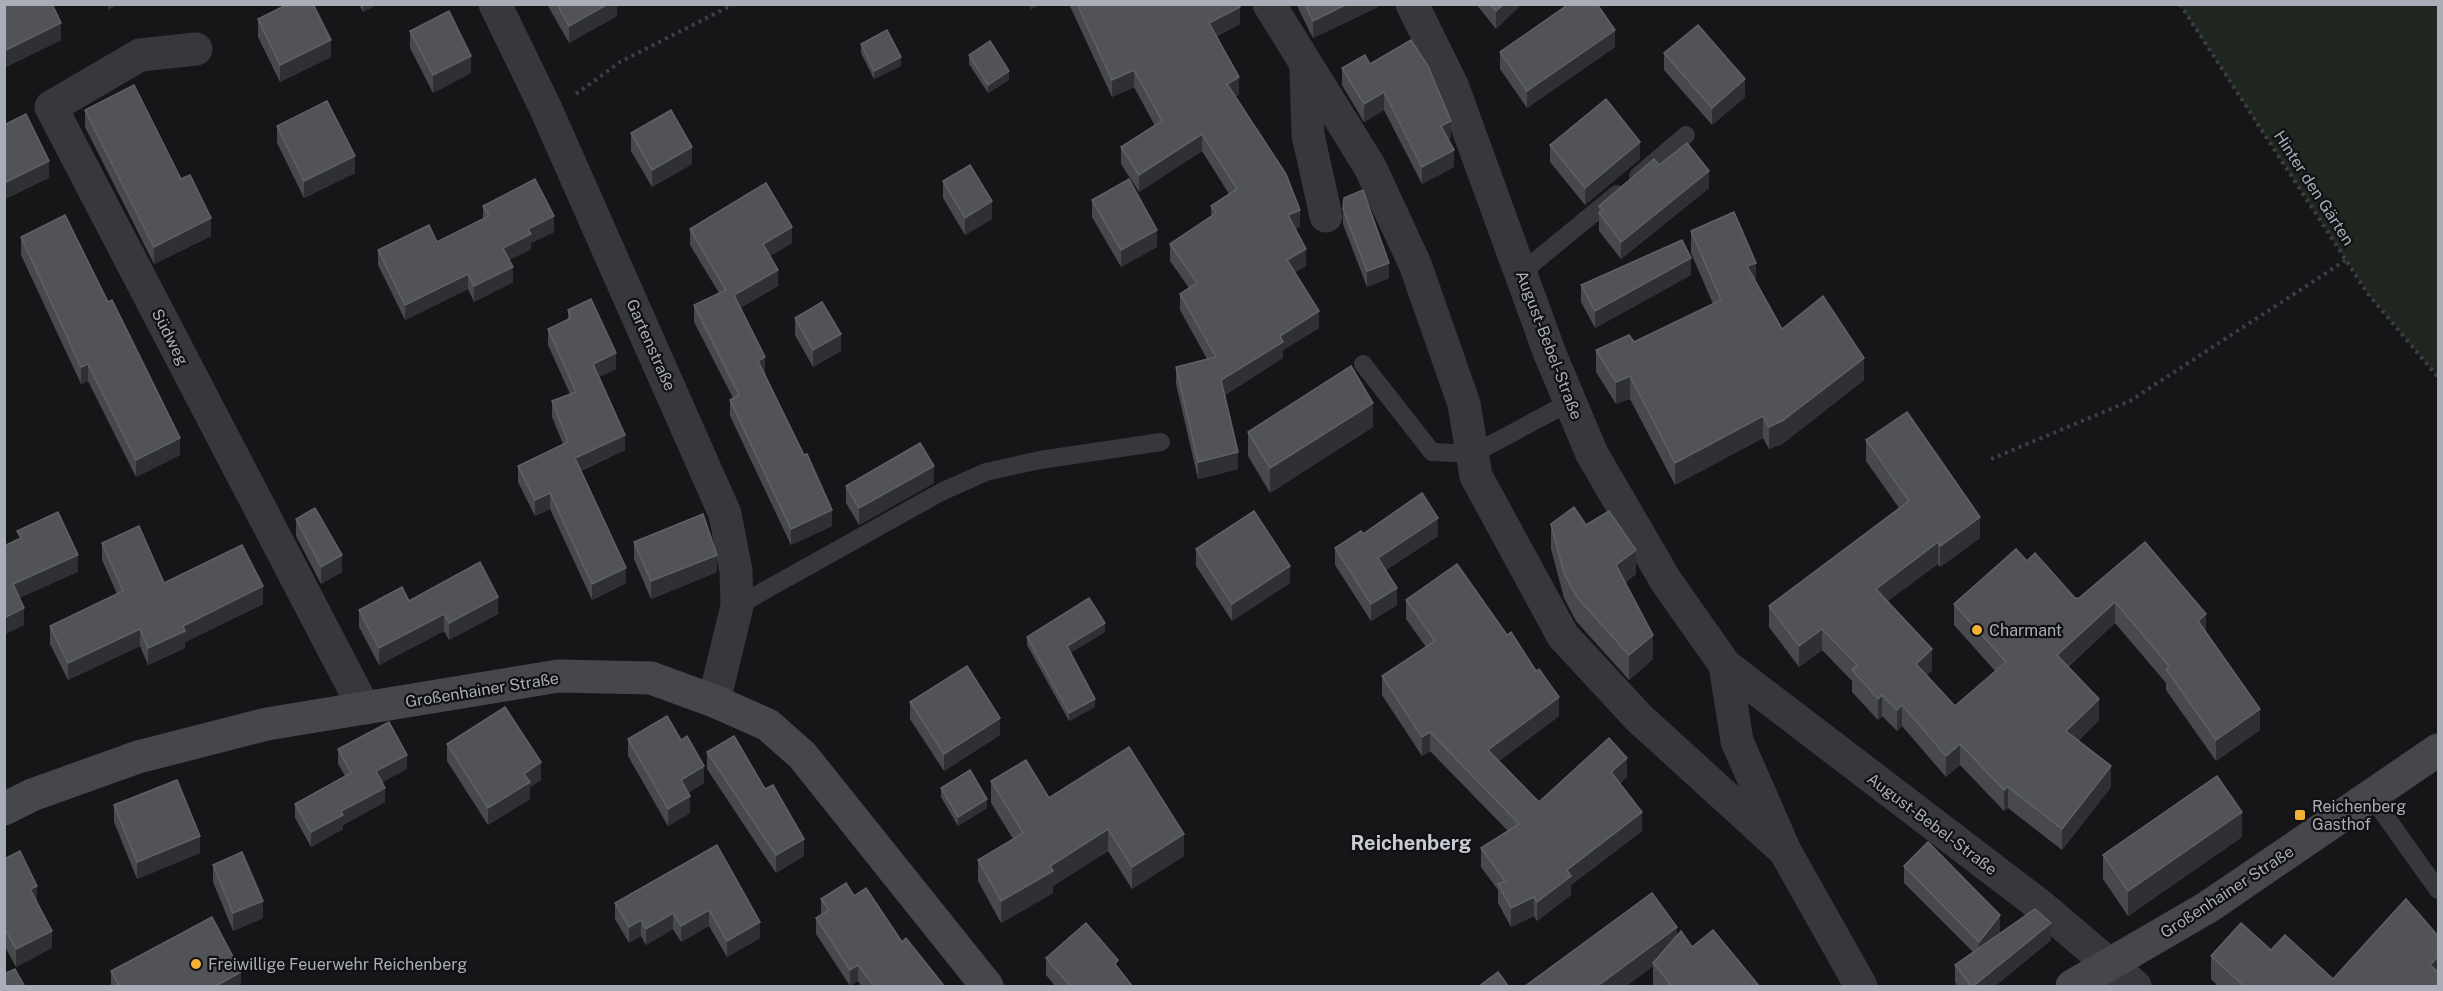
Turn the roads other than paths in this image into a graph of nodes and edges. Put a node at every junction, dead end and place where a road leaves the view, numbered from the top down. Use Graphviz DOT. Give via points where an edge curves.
graph roads {
  1 [pos="495,4"];
  2 [pos="1269,4"];
  3 [pos="1412,4"];
  4 [pos="196,49"];
  5 [pos="1306,67"];
  6 [pos="1686,135"];
  7 [pos="1326,216"];
  8 [pos="1521,273"];
  9 [pos="1363,364"];
  10 [pos="1570,402"];
  11 [pos="1161,442"];
  12 [pos="1473,454"];
  13 [pos="737,606"];
  14 [pos="1725,665"];
  15 [pos="714,701"];
  16 [pos="364,708"];
  17 [pos="2439,750"];
  18 [pos="2371,796"];
  19 [pos="4,809"];
  20 [pos="1785,851"];
  21 [pos="2439,890"];
  22 [pos="2111,965"];
  23 [pos="987,987"];
  24 [pos="1861,987"];
  25 [pos="2072,987"];
  26 [pos="2135,987"];
  1 -- 13 [label="street, Gartenstraße" via="545,107 724,514 736,571"];
  2 -- 5 [label="street, August-Bebel-Straße"];
  3 -- 8 [label="street, August-Bebel-Straße" via="1452,85"];
  4 -- 16 [label="street, Südweg" via="140,54 51,107"];
  5 -- 7 [label="street, August-Bebel-Straße" via="1308,135"];
  5 -- 12 [label="street, August-Bebel-Straße" via="1370,167 1414,264 1464,404"];
  6 -- 8 [label="lane"];
  8 -- 10 [label="street, August-Bebel-Straße"];
  9 -- 12 [label="lane" via="1432,452"];
  10 -- 12 [label="lane"];
  10 -- 14 [label="street, August-Bebel-Straße" via="1592,454 1666,581"];
  11 -- 13 [label="lane" via="986,472 941,492"];
  12 -- 20 [label="street, August-Bebel-Straße" via="1476,476 1563,636 1639,718"];
  13 -- 15 [label="street, Gartenstraße"];
  14 -- 20 [label="street, August-Bebel-Straße" via="1737,741"];
  14 -- 22 [label="street, August-Bebel-Straße" via="2042,907"];
  15 -- 16 [label="street, Großenhainer Straße" via="651,678 558,676"];
  15 -- 23 [label="street, Großenhainer Straße" via="768,725 802,755"];
  16 -- 19 [label="street, Großenhainer Straße" via="267,724 138,756"];
  17 -- 18 [label="street, Großenhainer Straße"];
  18 -- 21 [label="lane"];
  18 -- 22 [label="street, Großenhainer Straße" via="2208,907"];
  20 -- 24 [label="street, August-Bebel-Straße"];
  22 -- 25 [label="street, Großenhainer Straße"];
  22 -- 26 [label="street, August-Bebel-Straße"];
}
